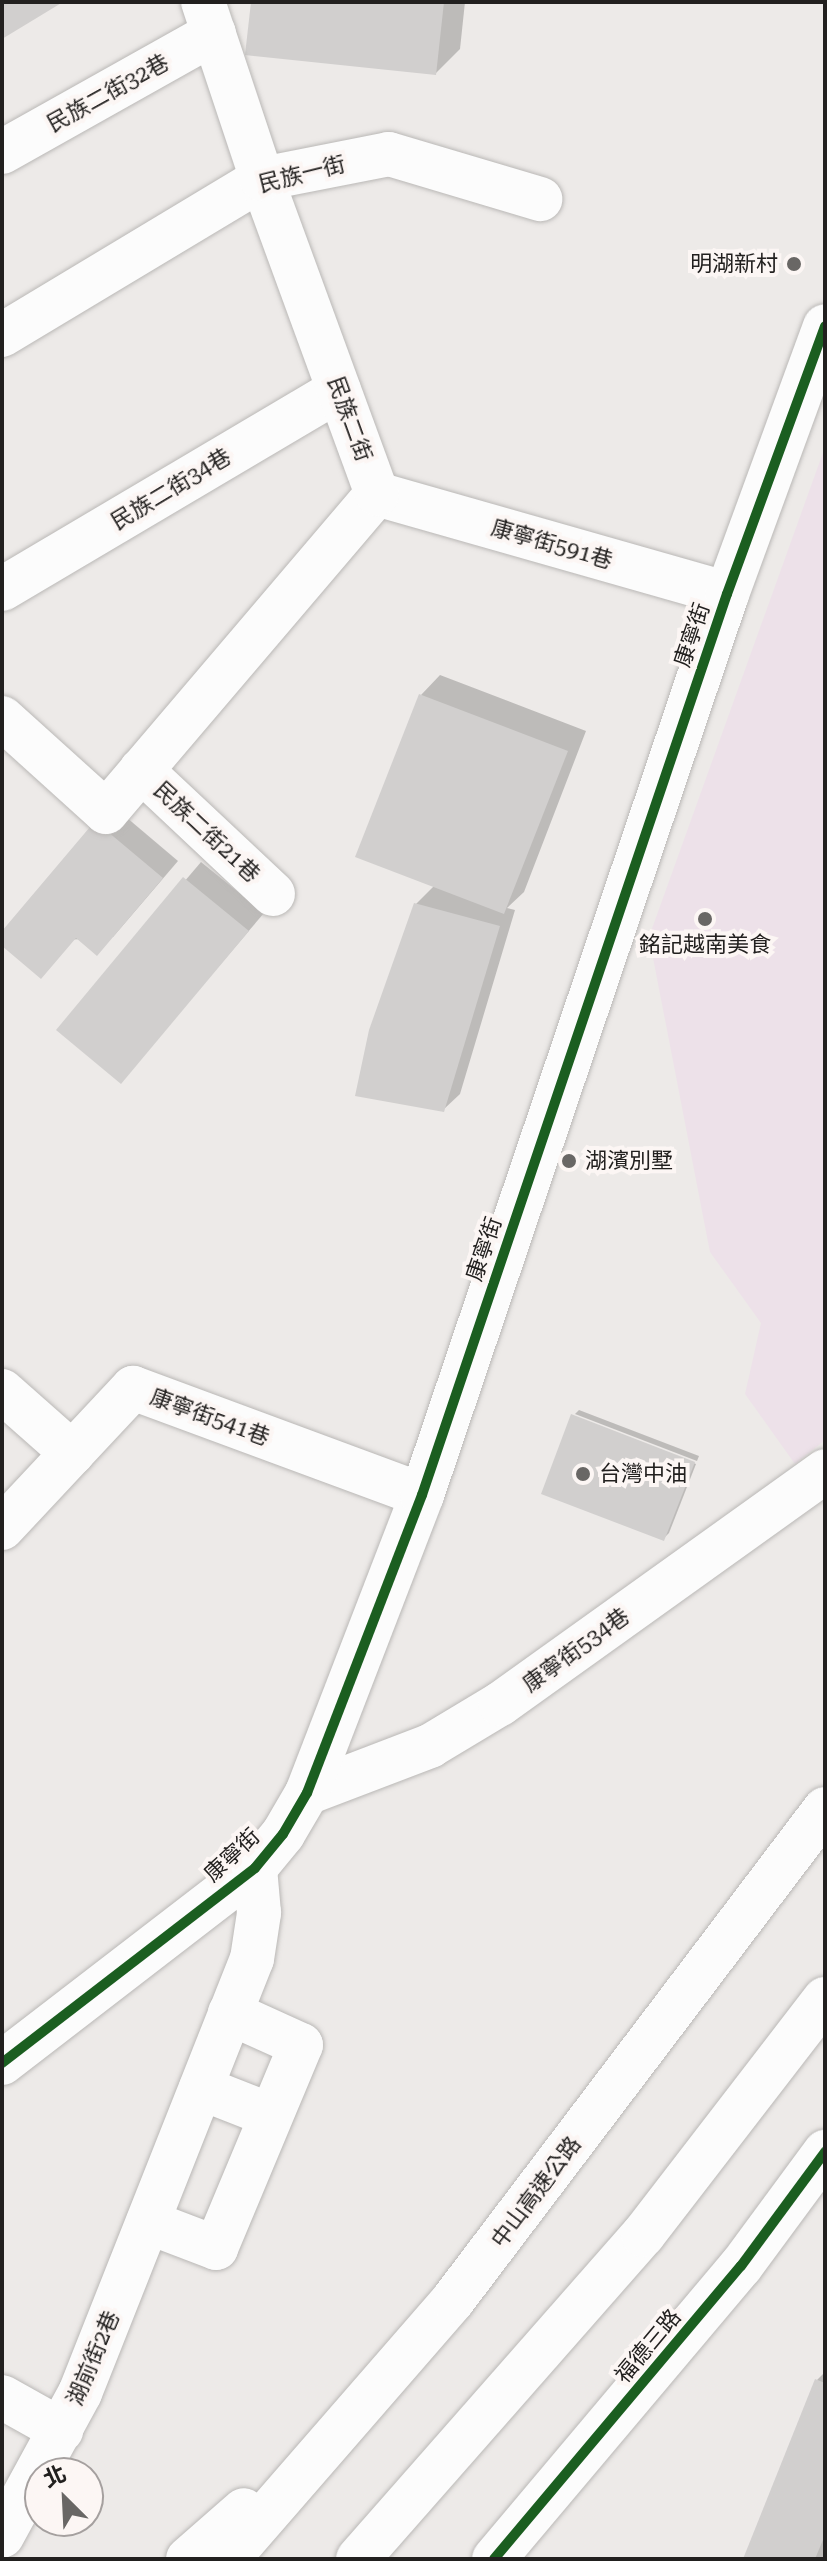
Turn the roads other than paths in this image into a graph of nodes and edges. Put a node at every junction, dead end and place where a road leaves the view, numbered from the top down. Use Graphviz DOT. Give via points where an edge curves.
graph roads {
  1 [pos="209,18"];
  2 [pos="2,152"];
  3 [pos="262,179"];
  4 [pos="540,199"];
  5 [pos="825,326"];
  6 [pos="2,335"];
  7 [pos="339,390"];
  8 [pos="377,494"];
  9 [pos="2,589"];
  10 [pos="727,594"];
  11 [pos="2,718"];
  12 [pos="141,770"];
  13 [pos="273,894"];
  14 [pos="2,1391"];
  15 [pos="72,1453"];
  16 [pos="825,1471"];
  17 [pos="422,1495"];
  18 [pos="2,1528"];
  19 [pos="307,1793"];
  20 [pos="825,1809"];
  21 [pos="255,1868"];
  22 [pos="825,1999"];
  23 [pos="230,2013"];
  24 [pos="2,2063"];
  25 [pos="201,2088"];
  26 [pos="270,2115"];
  27 [pos="825,2152"];
  28 [pos="148,2222"];
  29 [pos="2,2397"];
  30 [pos="348,2419"];
  31 [pos="61,2430"];
  32 [pos="2,2536"];
  33 [pos="188,2559"];
  34 [pos="228,2559"];
  35 [pos="358,2559"];
  36 [pos="494,2559"];
  1 -- 2 [label="main road, 民族二街32巷"];
  1 -- 3 [label="main road, 民族二街"];
  3 -- 4 [label="main road, 民族一街" via="389,154"];
  3 -- 6 [label="main road, 民族一街"];
  3 -- 7 [label="main road, 民族二街"];
  5 -- 10 [label="main road, 康寧街"];
  7 -- 8 [label="main road, 民族二街"];
  7 -- 9 [label="main road, 民族二街34巷"];
  8 -- 10 [label="main road, 康寧街591巷"];
  8 -- 12 [label="main road"];
  10 -- 17 [label="main road, 康寧街"];
  11 -- 12 [label="main road" via="106,812"];
  12 -- 13 [label="main road, 民族二街21巷"];
  14 -- 15 [label="main road"];
  15 -- 17 [label="main road, 康寧街541巷" via="133,1388"];
  15 -- 18 [label="main road, 康寧街541巷"];
  16 -- 19 [label="main road, 康寧街534巷" via="500,1704 430,1746"];
  17 -- 19 [label="main road, 康寧街"];
  19 -- 21 [label="main road, 康寧街"];
  20 -- 30 [label="main road, 中山高速公路" via="463,2288"];
  21 -- 23 [label="main road, 湖前街2巷" via="259,1913 252,1959"];
  21 -- 24 [label="main road, 康寧街"];
  22 -- 35 [label="main road" via="643,2235"];
  23 -- 25 [label="main road, 湖前街2巷"];
  23 -- 26 [label="main road" via="301,2045"];
  25 -- 26 [label="main road"];
  25 -- 28 [label="main road, 湖前街2巷"];
  26 -- 28 [label="main road" via="216,2248"];
  27 -- 36 [label="main road, 福德三路" via="741,2266"];
  28 -- 31 [label="main road, 湖前街2巷"];
  29 -- 31 [label="main road, 湖前街2巷"];
  30 -- 33 [label="main road"];
  30 -- 34 [label="main road, 中山高速公路"];
  31 -- 32 [label="main road"];
}
